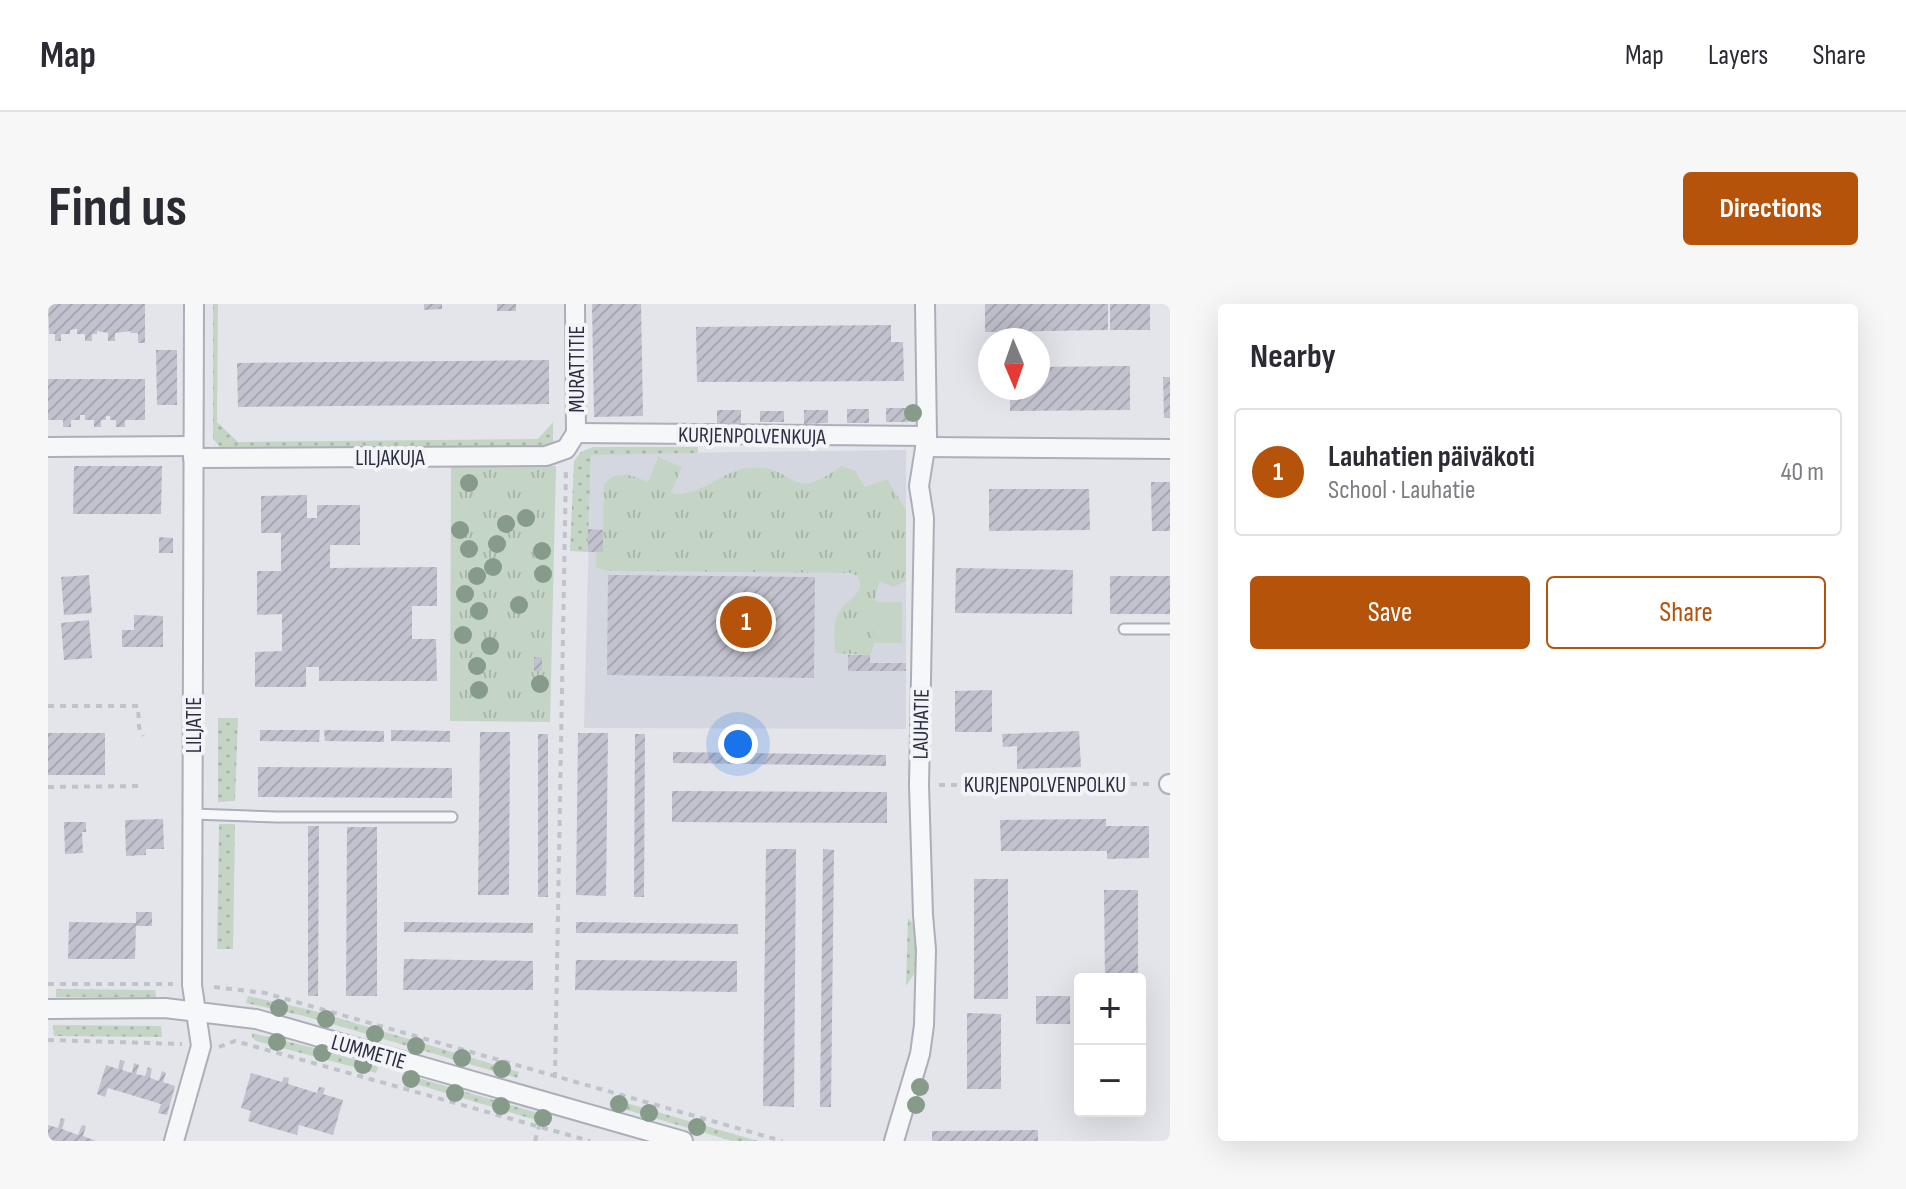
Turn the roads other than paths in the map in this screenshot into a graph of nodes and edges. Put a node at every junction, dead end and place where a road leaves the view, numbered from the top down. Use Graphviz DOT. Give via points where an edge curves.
graph roads {
  1 [pos="194,304"];
  2 [pos="575,304"];
  3 [pos="925,304"];
  4 [pos="571,441"];
  5 [pos="926,442"];
  6 [pos="48,447"];
  7 [pos="1170,449"];
  8 [pos="193,452"];
  9 [pos="1124,629"];
  10 [pos="1170,629"];
  11 [pos="193,814"];
  12 [pos="452,817"];
  13 [pos="48,1009"];
  14 [pos="196,1011"];
  15 [pos="174,1141"];
  16 [pos="683,1141"];
  17 [pos="894,1141"];
  1 -- 8 [label="street, LILJATIE"];
  2 -- 4 [label="street, MURATTITIE"];
  3 -- 5 [label="street, LAUHATIE"];
  4 -- 5 [label="street, KURJENPOLVENKUJA"];
  4 -- 8 [label="street, LILJAKUJA" via="546,456"];
  5 -- 7 [label="street, KURJENPOLVENKUJA"];
  5 -- 17 [label="street, LAUHATIE" via="919,486 924,518 919,785 924,1025"];
  6 -- 8 [label="street, LILJAKUJA"];
  8 -- 11 [label="street, LILJATIE"];
  9 -- 10 [label="lane"];
  11 -- 12 [label="lane"];
  11 -- 14 [label="street, LILJATIE"];
  13 -- 14 [label="street, LUMMETIE"];
  14 -- 15 [label="street, LILJATIE" via="201,1046"];
  14 -- 16 [label="street, LUMMETIE" via="256,1019"];
}
